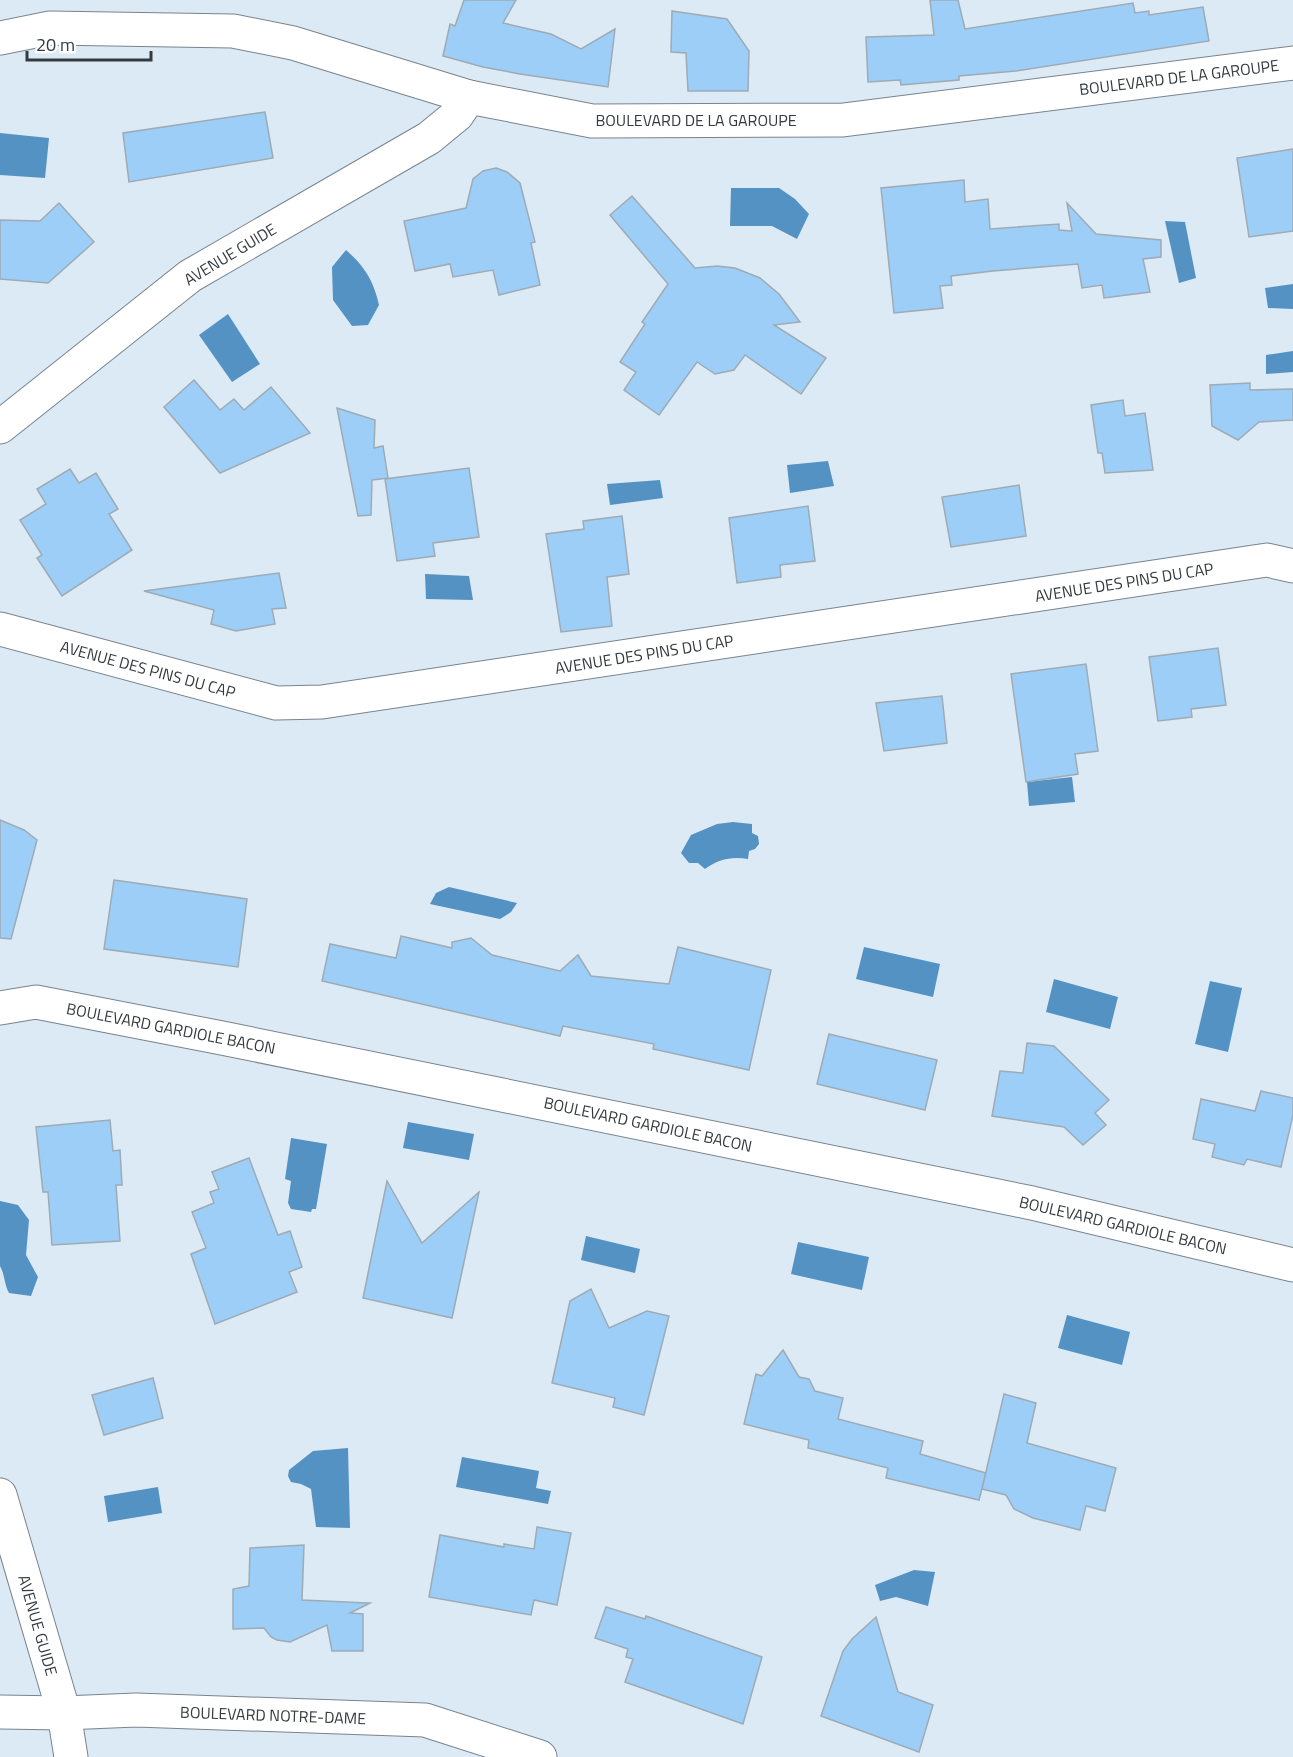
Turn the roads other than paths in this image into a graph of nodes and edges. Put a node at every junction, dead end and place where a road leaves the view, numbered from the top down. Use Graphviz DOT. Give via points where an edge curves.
graph roads {
  1 [pos="0,38"];
  2 [pos="1293,63"];
  3 [pos="469,97"];
  4 [pos="0,427"];
  5 [pos="1293,566"];
  6 [pos="0,629"];
  7 [pos="0,1008"];
  8 [pos="1293,1265"];
  9 [pos="0,1495"];
  10 [pos="0,1712"];
  11 [pos="64,1713"];
  12 [pos="71,1757"];
  13 [pos="540,1757"];
  1 -- 3 [label="street, BOULEVARD DE LA GAROUPE" via="50,28 233,31 293,43"];
  2 -- 3 [label="street, BOULEVARD DE LA GAROUPE" via="843,120 592,121"];
  3 -- 4 [label="street, AVENUE GUIDE" via="457,115 429,138 190,276"];
  5 -- 6 [label="street, AVENUE DES PINS DU CAP" via="1266,560 322,702 276,703"];
  7 -- 8 [label="street, BOULEVARD GARDIOLE BACON" via="36,1002 222,1038 1032,1203"];
  9 -- 11 [label="street, AVENUE GUIDE"];
  10 -- 11 [label="street, BOULEVARD NOTRE-DAME"];
  11 -- 12 [label="street, AVENUE GUIDE"];
  11 -- 13 [label="street, BOULEVARD NOTRE-DAME" via="136,1710 425,1720"];
}
